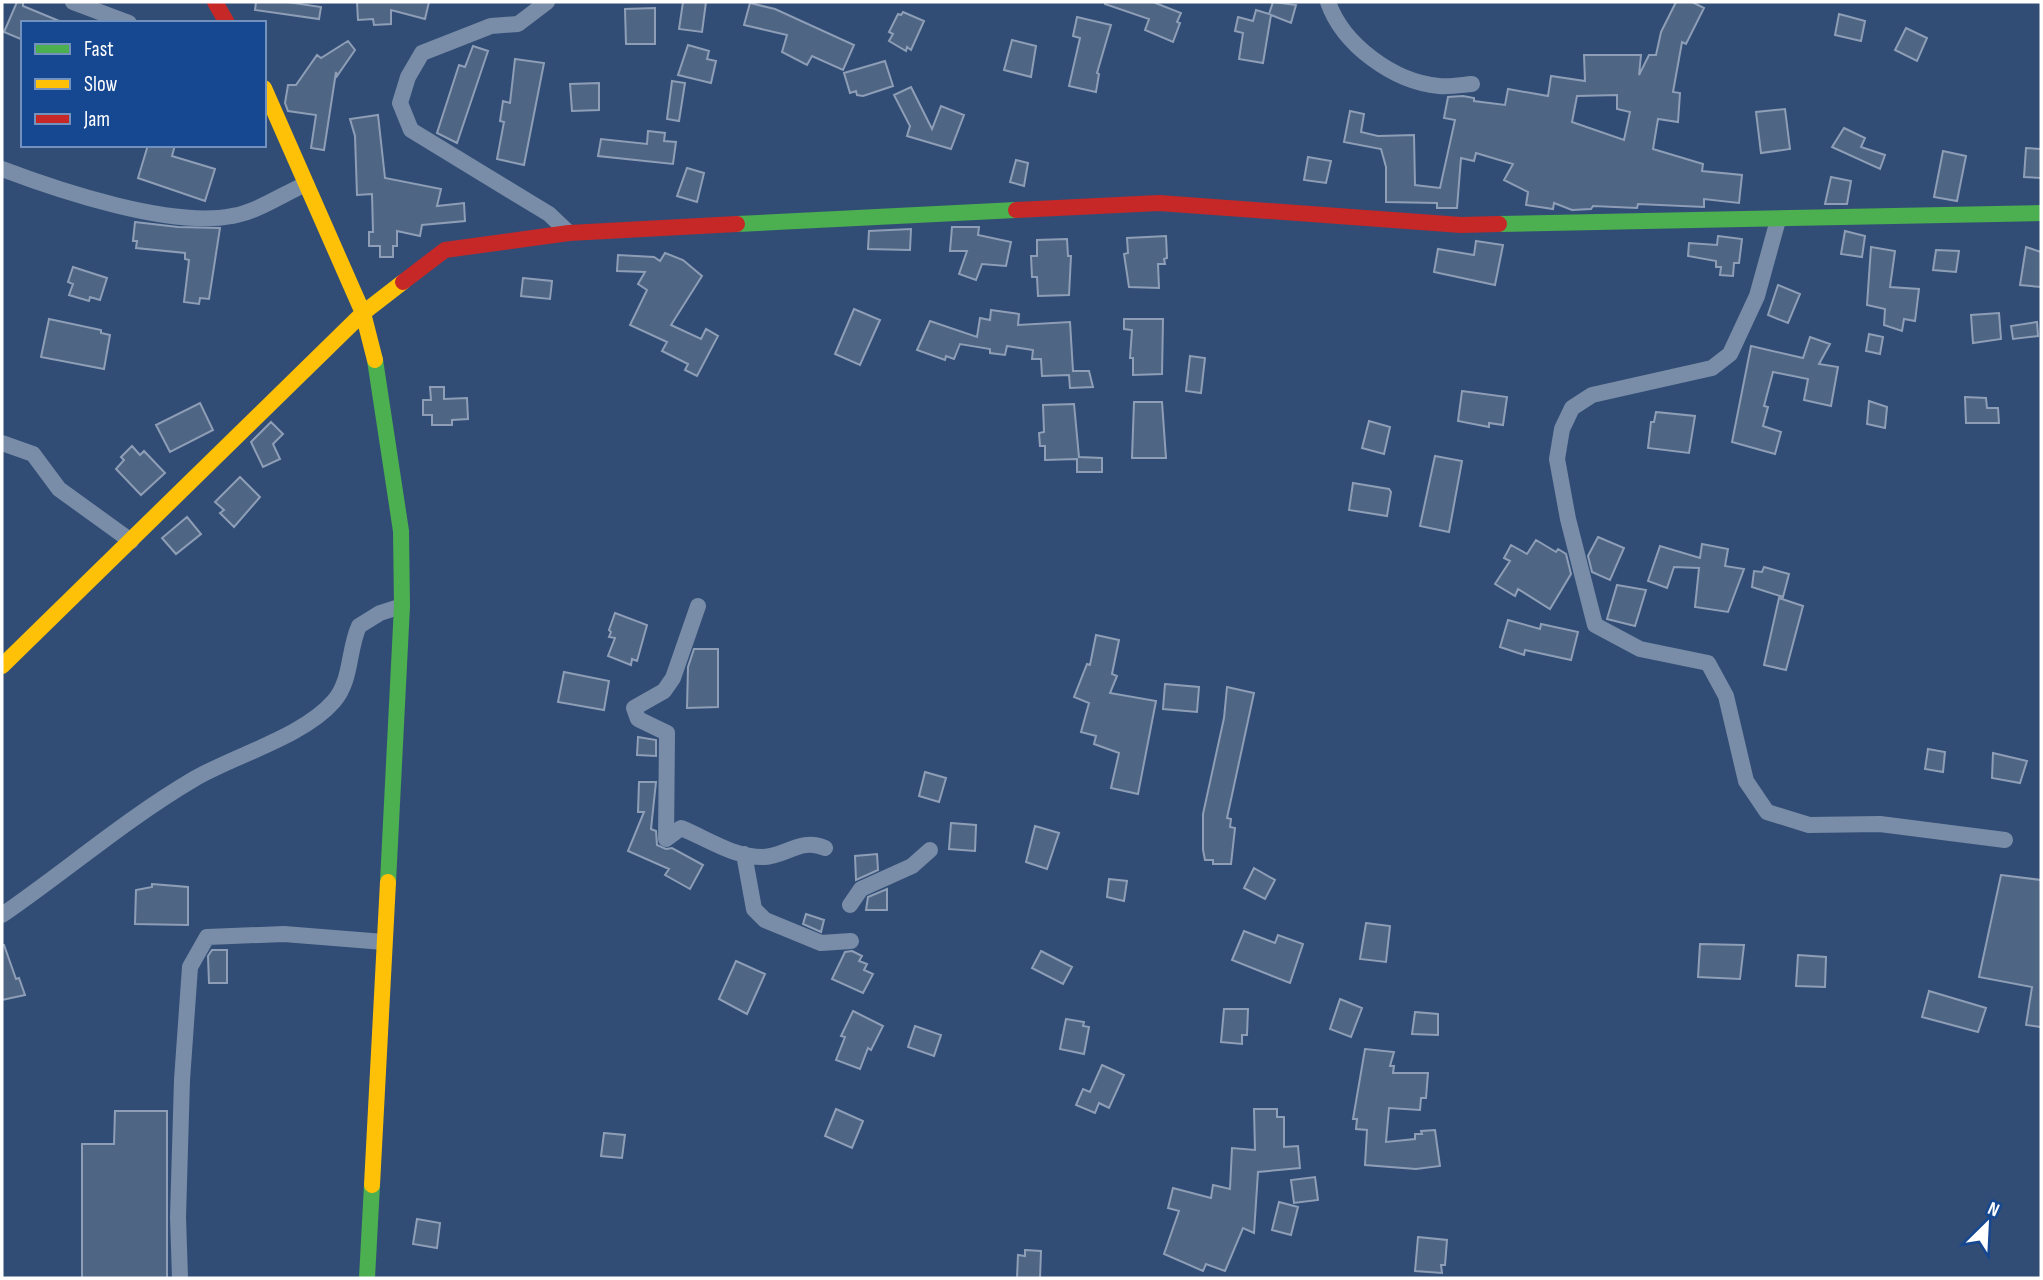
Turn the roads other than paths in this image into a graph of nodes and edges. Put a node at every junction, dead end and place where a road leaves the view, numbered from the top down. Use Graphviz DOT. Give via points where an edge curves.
graph roads {
  1 [pos="73,2"];
  2 [pos="215,2"];
  3 [pos="547,2"];
  4 [pos="1328,2"];
  5 [pos="125,21"];
  6 [pos="226,21"];
  7 [pos="1472,84"];
  8 [pos="266,93"];
  9 [pos="2,169"];
  10 [pos="306,184"];
  11 [pos="2041,213"];
  12 [pos="1778,220"];
  13 [pos="569,233"];
  14 [pos="363,313"];
  15 [pos="2,443"];
  16 [pos="131,541"];
  17 [pos="402,606"];
  18 [pos="698,606"];
  19 [pos="2,666"];
  20 [pos="2005,840"];
  21 [pos="825,848"];
  22 [pos="930,850"];
  23 [pos="744,854"];
  24 [pos="850,905"];
  25 [pos="2,915"];
  26 [pos="851,941"];
  27 [pos="384,942"];
  28 [pos="180,1278"];
  29 [pos="367,1278"];
  1 -- 5 [label="street"];
  2 -- 6 [label="street"];
  3 -- 13 [label="street" via="518,24 491,26 422,54 400,103 411,130 549,214"];
  4 -- 7 [label="street" via="1347,37 1381,64 1412,80 1441,87"];
  8 -- 10 [label="street"];
  9 -- 10 [label="street" via="132,209 192,218 233,216"];
  10 -- 14 [label="street"];
  11 -- 12 [label="street"];
  12 -- 13 [label="street" via="1461,225 1159,203"];
  12 -- 20 [label="street" via="1757,296 1730,354 1712,368 1592,395 1572,408 1562,429 1558,458 1568,519 1595,625 1640,649 1708,663 1726,696 1746,781 1767,812 1809,825 1880,824"];
  13 -- 14 [label="street" via="445,250"];
  14 -- 16 [label="street"];
  14 -- 17 [label="street" via="376,362 401,531"];
  15 -- 16 [label="street" via="33,454 59,489"];
  16 -- 19 [label="street"];
  17 -- 25 [label="street" via="359,626 345,681 335,700 320,713 265,746 195,778"];
  17 -- 27 [label="street"];
  18 -- 23 [label="street" via="664,691 634,708 638,719 667,733 666,816 681,828"];
  21 -- 23 [label="street" via="805,845 764,857"];
  22 -- 24 [label="street" via="912,866 861,889"];
  23 -- 26 [label="street" via="754,909 765,920 821,943"];
  27 -- 28 [label="street" via="284,934 207,937 190,967 181,1135"];
  27 -- 29 [label="street"];
}
